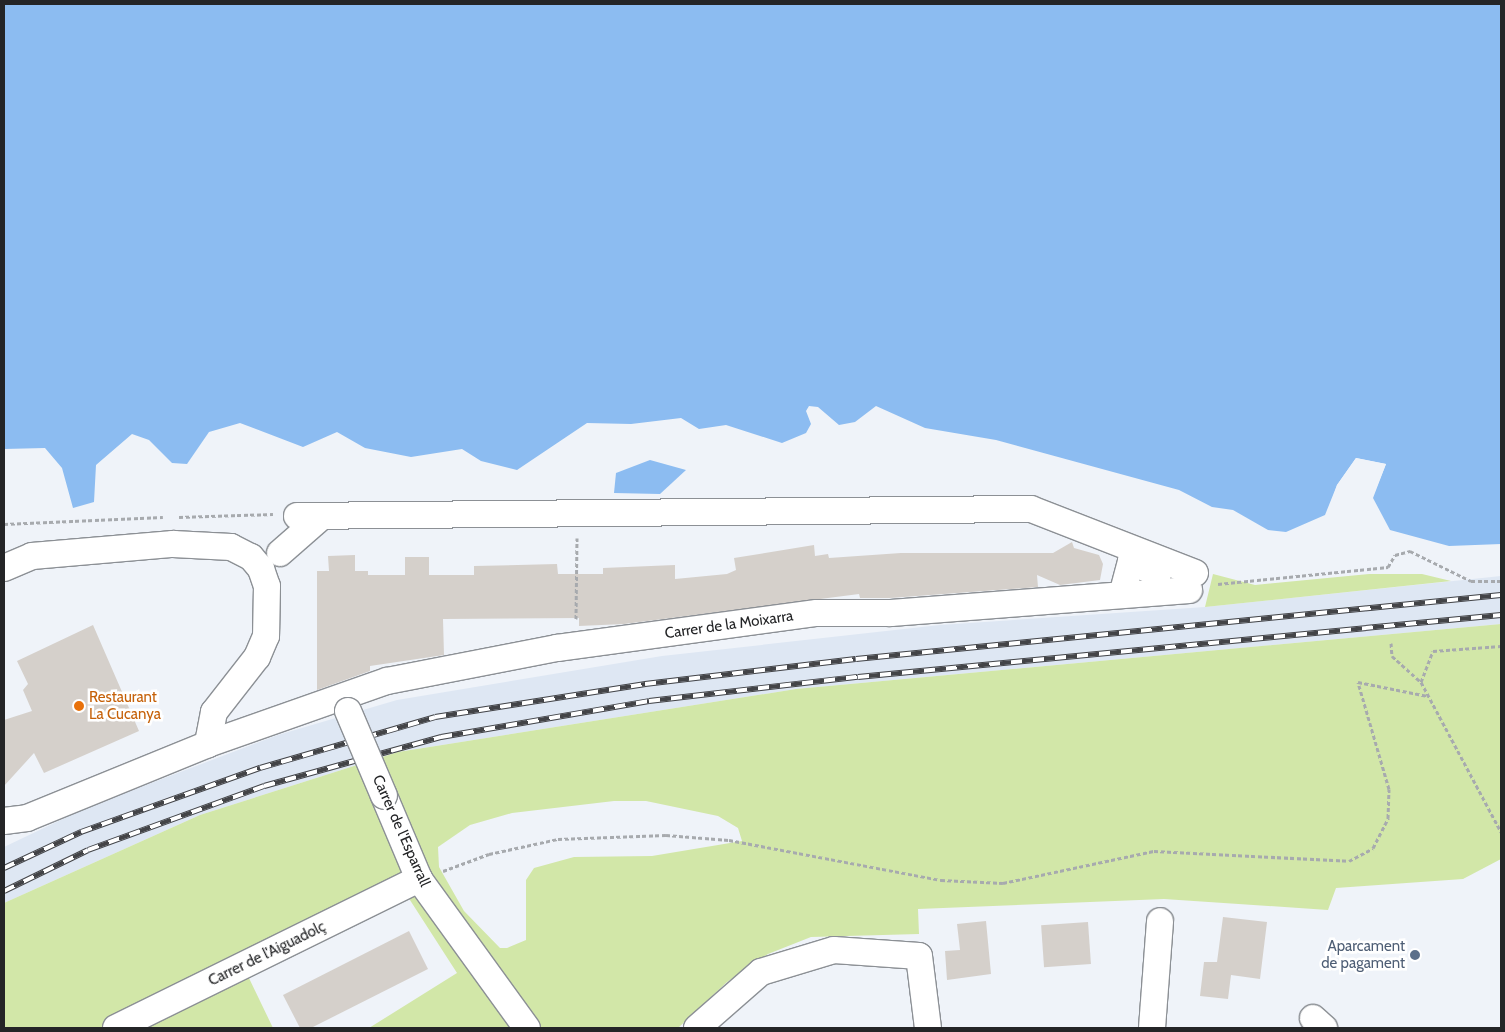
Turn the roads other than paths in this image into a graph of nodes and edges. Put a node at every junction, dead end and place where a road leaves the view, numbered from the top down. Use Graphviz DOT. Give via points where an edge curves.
graph roads {
  1 [pos="280,553"];
  2 [pos="4,568"];
  3 [pos="345,705"];
  4 [pos="208,744"];
  5 [pos="4,821"];
  6 [pos="419,879"];
  7 [pos="1160,921"];
  8 [pos="116,1028"];
  9 [pos="527,1028"];
  10 [pos="697,1028"];
  11 [pos="928,1028"];
  12 [pos="1152,1028"];
  1 -- 3 [label="street, Carrer de la Moixarra" via="298,516 1031,509 1192,582 1131,561 1122,595 891,613 817,613 557,648 387,681"];
  2 -- 4 [label="street" via="32,556 172,544 232,547 251,557 261,569 267,586 266,636 258,657 214,712"];
  3 -- 4 [label="street, Carrer de la Moixarra"];
  3 -- 6 [label="street, Carrer de l'Esparrall, bridge"];
  4 -- 5 [label="street, Carrer de la Moixarra" via="27,818"];
  6 -- 8 [label="street, Carrer de l'Aiguadolç"];
  6 -- 9 [label="street, Carrer de l'Esparrall"];
  7 -- 12 [label="street"];
  10 -- 11 [label="street" via="761,972 834,950 919,956"];
}
